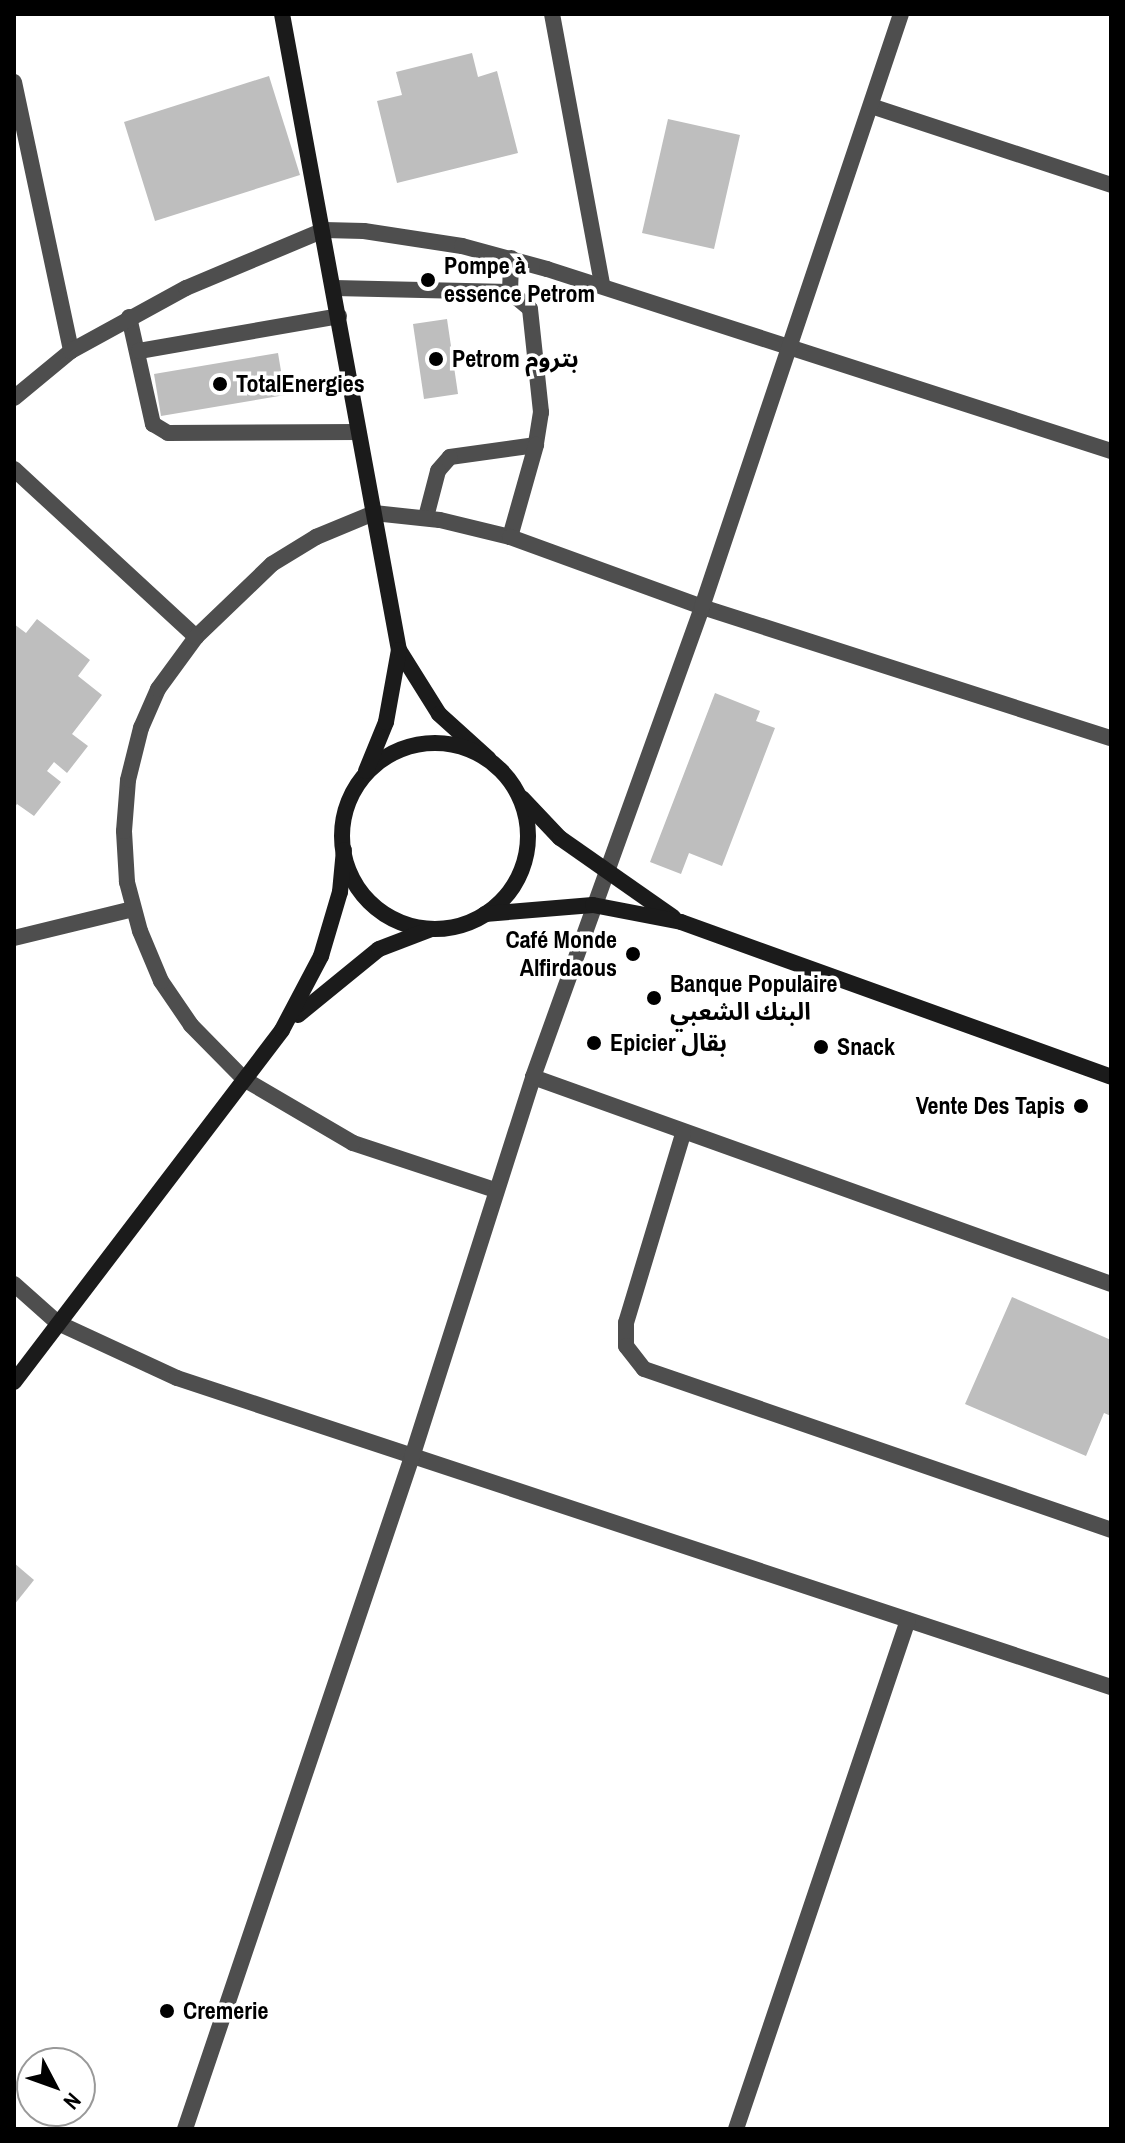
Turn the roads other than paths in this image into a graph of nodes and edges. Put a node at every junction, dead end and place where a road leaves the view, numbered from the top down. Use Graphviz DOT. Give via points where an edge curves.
graph roads {
  1 [pos="282,14"];
  2 [pos="552,14"];
  3 [pos="900,14"];
  4 [pos="14,82"];
  5 [pos="871,106"];
  6 [pos="22,177"];
  7 [pos="1111,185"];
  8 [pos="324,230"];
  9 [pos="511,258"];
  10 [pos="602,285"];
  11 [pos="334,288"];
  12 [pos="510,292"];
  13 [pos="339,316"];
  14 [pos="129,317"];
  15 [pos="790,343"];
  16 [pos="71,351"];
  17 [pos="139,351"];
  18 [pos="14,398"];
  19 [pos="358,432"];
  20 [pos="536,445"];
  21 [pos="1111,451"];
  22 [pos="14,469"];
  23 [pos="374,513"];
  24 [pos="426,517"];
  25 [pos="510,537"];
  26 [pos="702,607"];
  27 [pos="196,637"];
  28 [pos="399,650"];
  29 [pos="1111,738"];
  30 [pos="489,759"];
  31 [pos="360,782"];
  32 [pos="520,796"];
  33 [pos="344,850"];
  34 [pos="605,871"];
  35 [pos="593,905"];
  36 [pos="133,909"];
  37 [pos="485,914"];
  38 [pos="681,922"];
  39 [pos="431,929"];
  40 [pos="14,938"];
  41 [pos="282,1030"];
  42 [pos="533,1077"];
  43 [pos="1111,1077"];
  44 [pos="244,1079"];
  45 [pos="683,1134"];
  46 [pos="495,1190"];
  47 [pos="14,1284"];
  48 [pos="1111,1284"];
  49 [pos="58,1323"];
  50 [pos="14,1382"];
  51 [pos="412,1457"];
  52 [pos="1111,1530"];
  53 [pos="908,1620"];
  54 [pos="1111,1687"];
  55 [pos="185,2129"];
  56 [pos="736,2129"];
  1 -- 8 [label="street"];
  2 -- 10 [label="street"];
  3 -- 5 [label="street"];
  4 -- 6 [label="street"];
  5 -- 7 [label="street"];
  5 -- 15 [label="street"];
  6 -- 16 [label="street"];
  8 -- 9 [label="street" via="408,237"];
  8 -- 11 [label="street"];
  8 -- 14 [label="street"];
  9 -- 10 [label="street"];
  9 -- 12 [label="street"];
  10 -- 15 [label="street"];
  11 -- 12 [label="street"];
  11 -- 13 [label="street"];
  12 -- 20 [label="street" via="530,309 541,412"];
  13 -- 17 [label="street"];
  13 -- 19 [label="street"];
  14 -- 16 [label="street"];
  14 -- 17 [label="street"];
  15 -- 21 [label="street"];
  15 -- 26 [label="street"];
  16 -- 18 [label="street"];
  17 -- 19 [label="street" via="153,424 168,433"];
  19 -- 23 [label="street"];
  20 -- 24 [label="street" via="450,457 438,471"];
  20 -- 25 [label="street"];
  22 -- 27 [label="street"];
  23 -- 24 [label="street"];
  23 -- 27 [label="street" via="316,537 272,564"];
  23 -- 28 [label="street"];
  24 -- 25 [label="street"];
  25 -- 26 [label="street"];
  26 -- 29 [label="street"];
  26 -- 34 [label="street"];
  27 -- 36 [label="street" via="158,689 133,755 124,831"];
  28 -- 30 [label="street" via="439,714"];
  28 -- 31 [label="street" via="386,722"];
  30 -- 31 [label="street" via="461,746 420,744 391,754"];
  30 -- 32 [label="street"];
  31 -- 33 [label="street" via="344,818"];
  32 -- 34 [label="street" via="560,838"];
  32 -- 37 [label="street" via="528,825 522,869 507,894"];
  33 -- 39 [label="street" via="356,884 373,905 396,920"];
  33 -- 41 [label="street" via="340,892 321,956"];
  34 -- 35 [label="street"];
  34 -- 38 [label="street"];
  35 -- 37 [label="street"];
  35 -- 38 [label="street"];
  35 -- 42 [label="street"];
  36 -- 40 [label="street"];
  36 -- 44 [label="street" via="161,981 199,1034"];
  37 -- 39 [label="street"];
  38 -- 43 [label="street"];
  39 -- 41 [label="street" via="379,949"];
  41 -- 44 [label="street"];
  42 -- 45 [label="street"];
  42 -- 46 [label="street"];
  44 -- 46 [label="street" via="353,1143"];
  44 -- 49 [label="street"];
  45 -- 48 [label="street"];
  45 -- 52 [label="street" via="626,1323 626,1346 644,1369"];
  46 -- 51 [label="street"];
  47 -- 49 [label="street"];
  49 -- 50 [label="street"];
  49 -- 51 [label="street" via="177,1378"];
  51 -- 53 [label="street"];
  51 -- 55 [label="street"];
  53 -- 54 [label="street"];
  53 -- 56 [label="street"];
}
